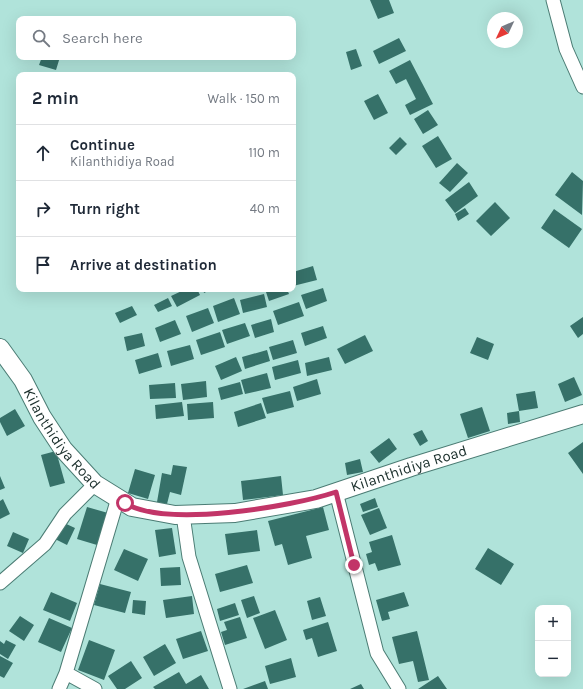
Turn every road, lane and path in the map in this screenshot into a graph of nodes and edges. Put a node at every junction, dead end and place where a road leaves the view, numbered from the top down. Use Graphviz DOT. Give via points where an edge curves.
graph roads {
  1 [pos="553,0"];
  2 [pos="583,87"];
  3 [pos="0,348"];
  4 [pos="583,414"];
  5 [pos="95,484"];
  6 [pos="336,492"];
  7 [pos="118,498"];
  8 [pos="183,515"];
  9 [pos="0,583"];
  10 [pos="66,673"];
  11 [pos="59,689"];
  12 [pos="95,689"];
  13 [pos="230,689"];
  14 [pos="399,689"];
  1 -- 2 [label="street" via="566,49"];
  3 -- 5 [label="street, Kilanthidiya Road" via="24,380 42,417 63,449"];
  4 -- 6 [label="street, Kilanthidiya Road"];
  5 -- 7 [label="street, Kilanthidiya Road"];
  5 -- 9 [label="street" via="65,514 45,544"];
  6 -- 8 [label="street, Kilanthidiya Road" via="316,499 235,513"];
  6 -- 14 [label="street" via="377,653"];
  7 -- 8 [label="street, Kilanthidiya Road" via="132,507"];
  7 -- 10 [label="street"];
  8 -- 13 [label="street" via="189,557"];
  10 -- 11 [label="street"];
  10 -- 12 [label="street"];
}
